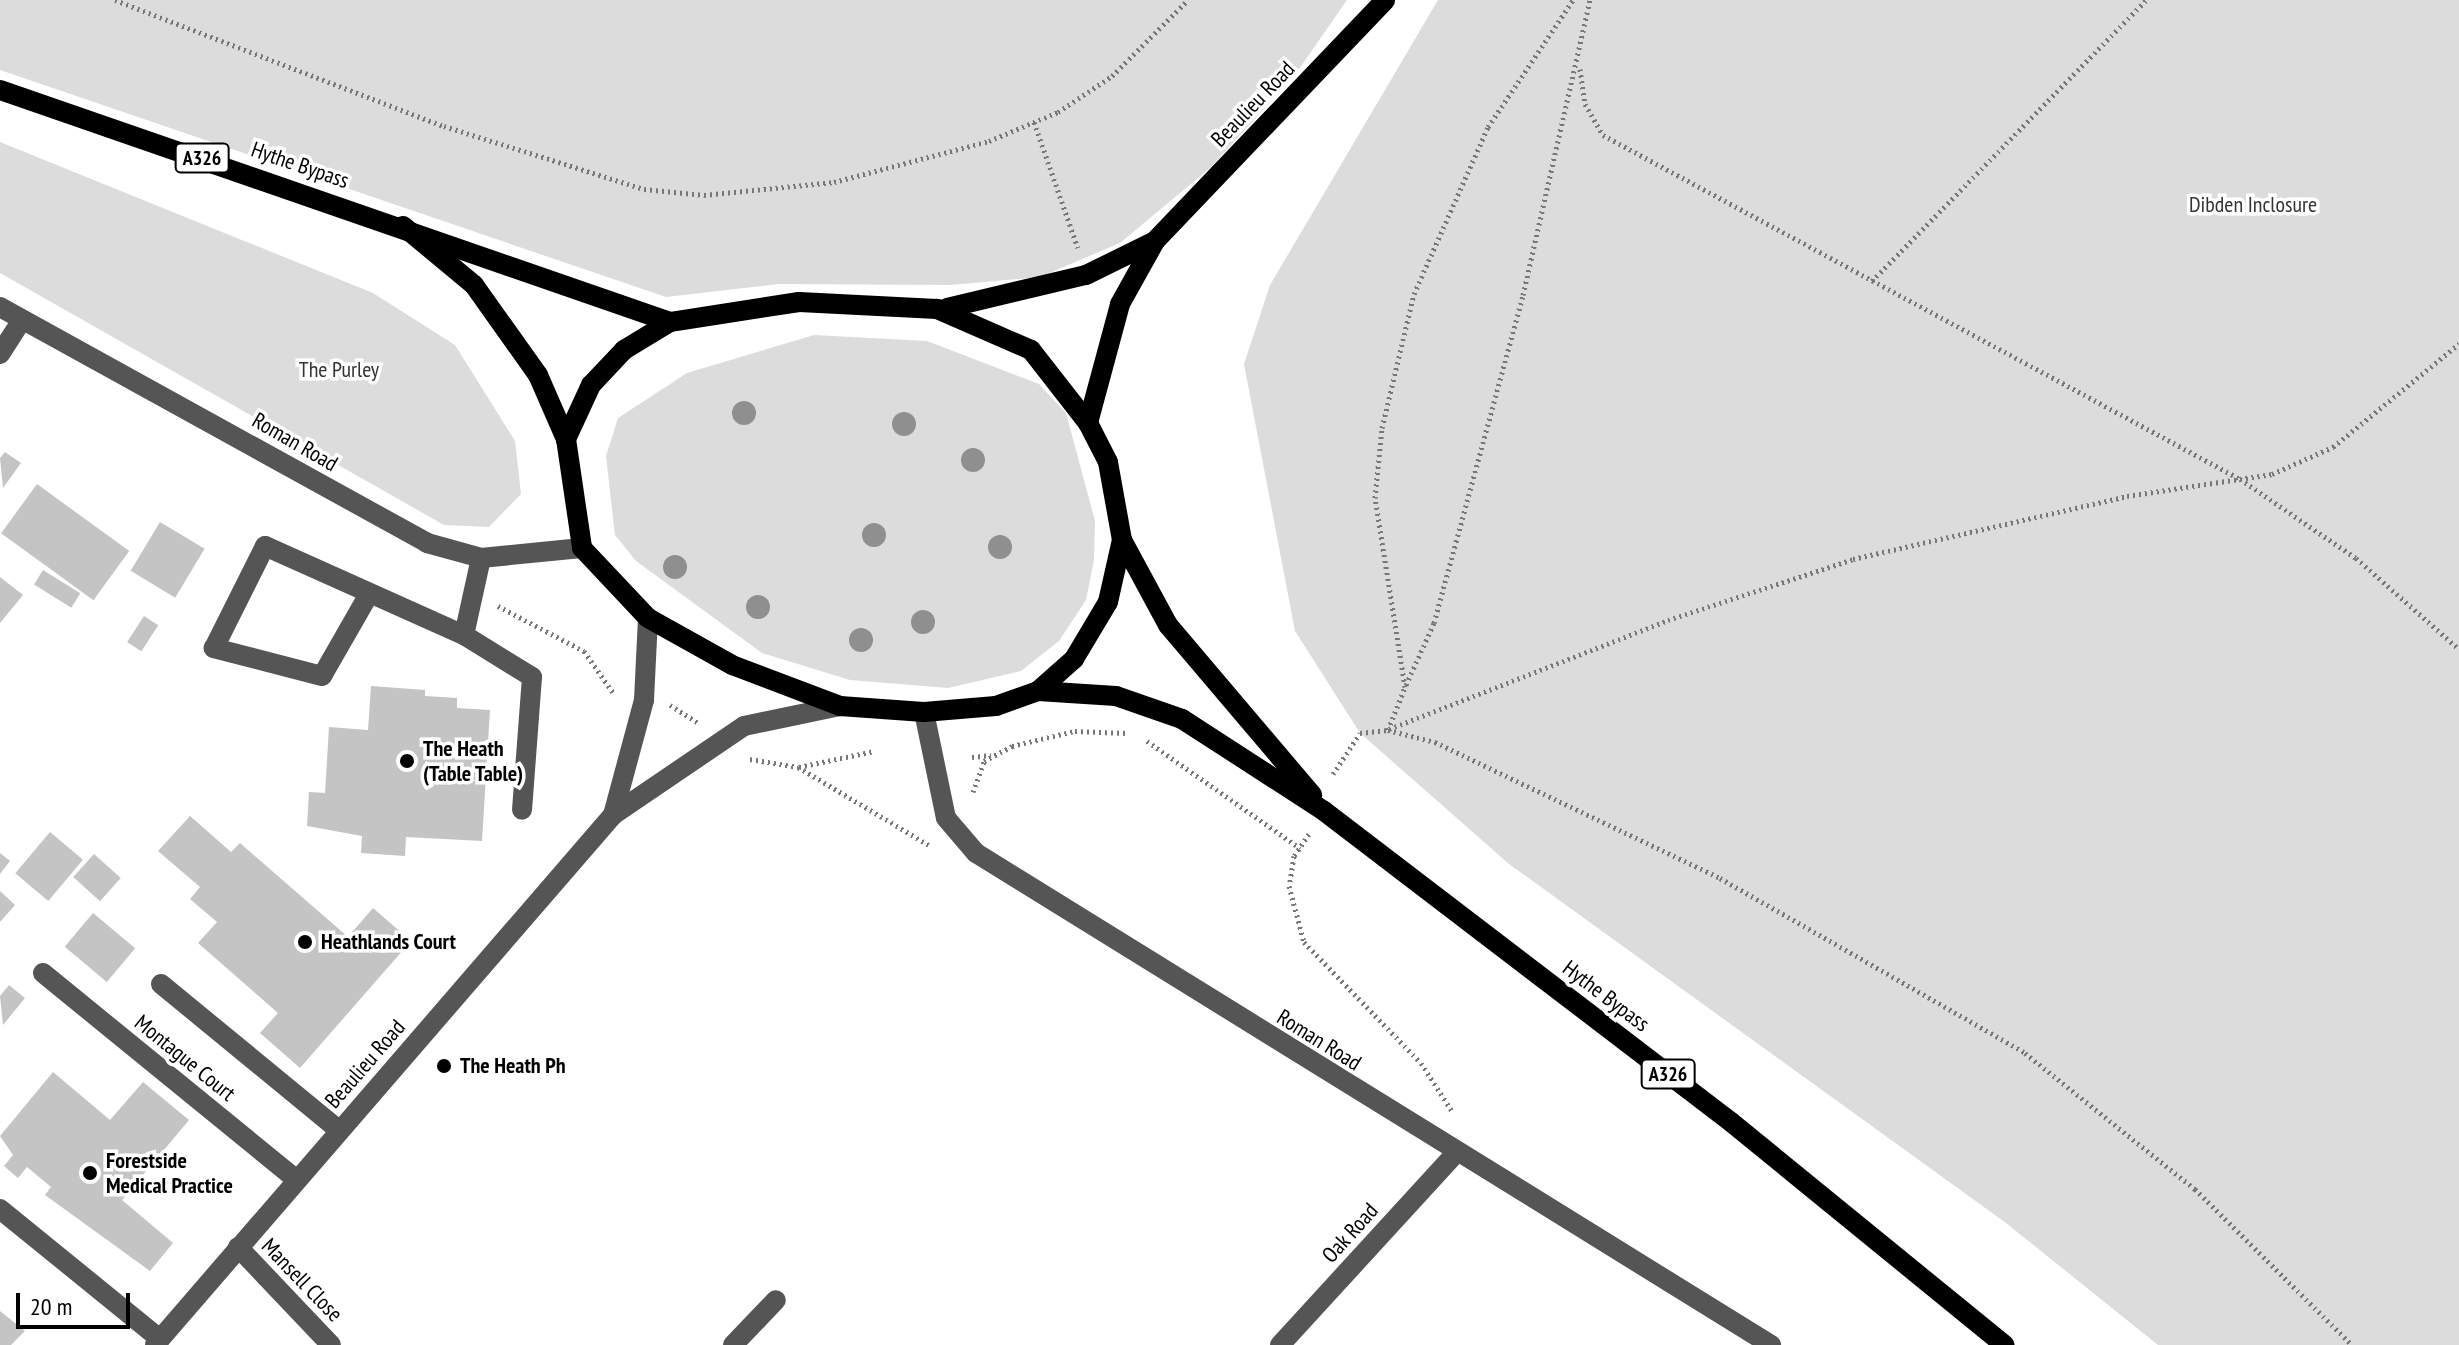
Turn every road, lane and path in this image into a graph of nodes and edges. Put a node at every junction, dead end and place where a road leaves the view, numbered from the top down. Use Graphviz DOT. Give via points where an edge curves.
graph roads {
  1 [pos="115,0"];
  2 [pos="1188,0"];
  3 [pos="1385,0"];
  4 [pos="1573,0"];
  5 [pos="1590,0"];
  6 [pos="2146,0"];
  7 [pos="1580,69"];
  8 [pos="0,90"];
  9 [pos="1034,122"];
  10 [pos="403,226"];
  11 [pos="1155,241"];
  12 [pos="1086,275"];
  13 [pos="1872,281"];
  14 [pos="0,307"];
  15 [pos="937,309"];
  16 [pos="22,320"];
  17 [pos="670,322"];
  18 [pos="2459,344"];
  19 [pos="0,354"];
  20 [pos="1088,423"];
  21 [pos="566,439"];
  22 [pos="2240,479"];
  23 [pos="1122,540"];
  24 [pos="582,548"];
  25 [pos="481,558"];
  26 [pos="365,601"];
  27 [pos="648,618"];
  28 [pos="464,635"];
  29 [pos="2459,649"];
  30 [pos="1405,687"];
  31 [pos="1038,691"];
  32 [pos="840,706"];
  33 [pos="924,712"];
  34 [pos="1388,730"];
  35 [pos="874,751"];
  36 [pos="995,755"];
  37 [pos="972,757"];
  38 [pos="735,761"];
  39 [pos="798,767"];
  40 [pos="976,804"];
  41 [pos="522,810"];
  42 [pos="1324,811"];
  43 [pos="613,815"];
  44 [pos="1300,848"];
  45 [pos="976,853"];
  46 [pos="43,973"];
  47 [pos="161,984"];
  48 [pos="339,1130"];
  49 [pos="1455,1154"];
  50 [pos="296,1179"];
  51 [pos="0,1209"];
  52 [pos="238,1247"];
  53 [pos="776,1300"];
  54 [pos="157,1342"];
  55 [pos="331,1345"];
  56 [pos="733,1345"];
  57 [pos="1280,1345"];
  58 [pos="1771,1345"];
  59 [pos="2004,1345"];
  60 [pos="2352,1345"];
  1 -- 9 [label="path" via="360,96 644,189 704,195 834,182 916,164"];
  2 -- 9 [label="path" via="1112,76"];
  3 -- 11 [label="main road, Beaulieu Road"];
  4 -- 30 [label="path" via="1488,127 1414,294 1382,428 1375,498"];
  5 -- 7 [label="path"];
  6 -- 13 [label="path"];
  7 -- 13 [label="path" via="1585,104 1603,135"];
  7 -- 30 [label="path" via="1434,623"];
  8 -- 10 [label="main road, Hythe Bypass / A326"];
  9 -- 12 [label="path"];
  10 -- 17 [label="main road, Hythe Bypass / A326"];
  10 -- 21 [label="main road, Hythe Bypass / A326" via="474,285 509,328"];
  11 -- 12 [label="main road, Beaulieu Road"];
  11 -- 20 [label="main road, Beaulieu Road" via="1120,304"];
  12 -- 15 [label="main road, Beaulieu Road"];
  13 -- 22 [label="path"];
  14 -- 16 [label="street, Roman Road"];
  15 -- 17 [label="main road" via="799,302"];
  15 -- 20 [label="main road" via="1031,350"];
  16 -- 19 [label="street"];
  16 -- 25 [label="street, Roman Road" via="427,543"];
  17 -- 21 [label="main road" via="624,350 591,385"];
  18 -- 22 [label="path" via="2333,447 2272,474"];
  20 -- 23 [label="main road" via="1108,462"];
  21 -- 24 [label="main road"];
  22 -- 29 [label="path" via="2356,558"];
  22 -- 34 [label="path" via="2127,496 1853,559 1695,611"];
  23 -- 31 [label="main road" via="1095,633"];
  23 -- 42 [label="main road, Hythe Bypass / A326" via="1168,625"];
  24 -- 25 [label="street, Roman Road"];
  24 -- 27 [label="main road"];
  25 -- 28 [label="street"];
  26 -- 28 [label="street" via="322,676 214,648 265,546"];
  27 -- 32 [label="main road" via="732,665"];
  27 -- 43 [label="street, Beaulieu Road" via="644,700"];
  28 -- 41 [label="street" via="532,677"];
  30 -- 34 [label="path"];
  31 -- 33 [label="main road" via="996,706"];
  31 -- 42 [label="main road, Hythe Bypass / A326" via="1116,696 1182,719"];
  32 -- 33 [label="main road"];
  32 -- 43 [label="street, Beaulieu Road" via="744,726"];
  33 -- 45 [label="street, Roman Road" via="946,818"];
  34 -- 42 [label="path" via="1360,733 1329,778"];
  34 -- 60 [label="path" via="1435,742 1720,878 2025,1053 2195,1189"];
  35 -- 39 [label="path"];
  36 -- 37 [label="path"];
  36 -- 40 [label="path" via="974,776"];
  36 -- 44 [label="path" via="1063,733 1133,734"];
  38 -- 39 [label="path"];
  39 -- 45 [label="path" via="948,856"];
  42 -- 44 [label="path"];
  42 -- 59 [label="main road, Hythe Bypass / A326" via="1731,1122"];
  43 -- 48 [label="street, Beaulieu Road"];
  44 -- 49 [label="path" via="1289,886 1292,920 1313,955 1442,1089 1457,1122"];
  45 -- 49 [label="street, Roman Road"];
  46 -- 50 [label="street, Montague Court"];
  47 -- 48 [label="street"];
  48 -- 50 [label="street, Beaulieu Road"];
  49 -- 57 [label="street, Oak Road"];
  49 -- 58 [label="street, Roman Road"];
  50 -- 52 [label="street, Beaulieu Road"];
  51 -- 54 [label="street"];
  52 -- 54 [label="street, Beaulieu Road"];
  52 -- 55 [label="street, Mansell Close"];
  53 -- 56 [label="street"];
}
